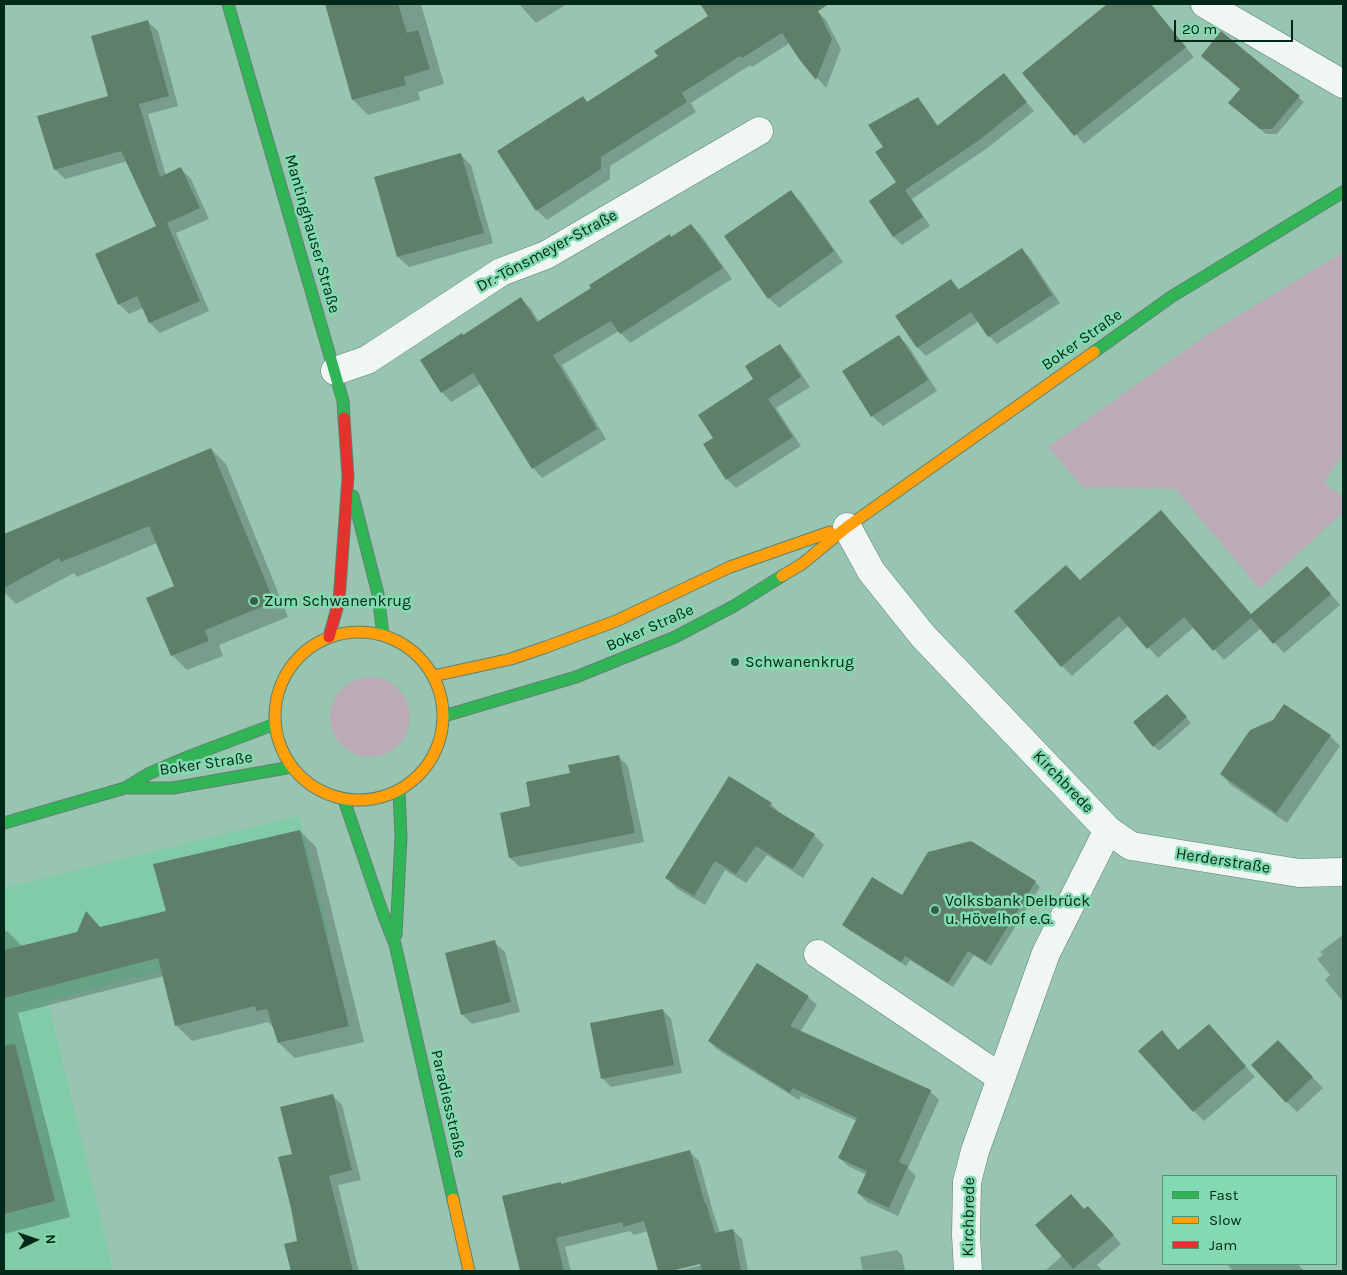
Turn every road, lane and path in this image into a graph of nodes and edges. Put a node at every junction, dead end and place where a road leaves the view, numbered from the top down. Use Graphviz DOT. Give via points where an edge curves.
graph roads {
  1 [pos="228,4"];
  2 [pos="1205,4"];
  3 [pos="1343,84"];
  4 [pos="759,131"];
  5 [pos="1343,192"];
  6 [pos="335,371"];
  7 [pos="348,477"];
  8 [pos="847,527"];
  9 [pos="383,635"];
  10 [pos="329,637"];
  11 [pos="433,676"];
  12 [pos="444,716"];
  13 [pos="275,724"];
  14 [pos="292,767"];
  15 [pos="124,788"];
  16 [pos="399,791"];
  17 [pos="344,800"];
  18 [pos="4,824"];
  19 [pos="1108,830"];
  20 [pos="1343,872"];
  21 [pos="395,944"];
  22 [pos="818,954"];
  23 [pos="1000,1077"];
  24 [pos="469,1271"];
  25 [pos="968,1271"];
  1 -- 6 [label="main road, Mantinghauser Straße"];
  2 -- 3 [label="street"];
  4 -- 6 [label="street, Dr.-Tönsmeyer-Straße" via="546,255 501,272 367,360"];
  5 -- 8 [label="main road, Boker Straße" via="1171,297"];
  6 -- 7 [label="main road, Mantinghauser Straße" via="343,401"];
  7 -- 9 [label="main road, Mantinghauser Straße" via="378,594"];
  7 -- 10 [label="main road, Mantinghauser Straße" via="339,602"];
  8 -- 11 [label="main road, Boker Straße" via="730,567 616,621 554,644 511,659"];
  8 -- 12 [label="main road, Boker Straße" via="802,564 676,637 576,677"];
  8 -- 19 [label="street, Kirchbrede" via="871,571 923,636"];
  9 -- 10 [label="main road" via="356,632"];
  9 -- 11 [label="main road" via="403,644 420,658"];
  10 -- 13 [label="main road" via="305,651 288,671 277,696"];
  11 -- 12 [label="main road" via="441,695"];
  12 -- 16 [label="main road" via="438,746 423,772"];
  13 -- 14 [label="main road" via="280,747"];
  13 -- 15 [label="main road, Boker Straße" via="190,756"];
  14 -- 15 [label="main road, Boker Straße" via="173,788"];
  14 -- 17 [label="main road" via="315,788"];
  15 -- 18 [label="main road, Boker Straße"];
  16 -- 17 [label="main road" via="373,800"];
  16 -- 21 [label="main road, Paradiesstraße" via="401,837"];
  17 -- 21 [label="main road, Paradiesstraße"];
  19 -- 20 [label="street, Herderstraße" via="1131,846 1299,873"];
  19 -- 23 [label="street, Kirchbrede" via="1046,953"];
  21 -- 24 [label="main road, Paradiesstraße"];
  22 -- 23 [label="street"];
  23 -- 25 [label="street, Kirchbrede" via="967,1182"];
}
